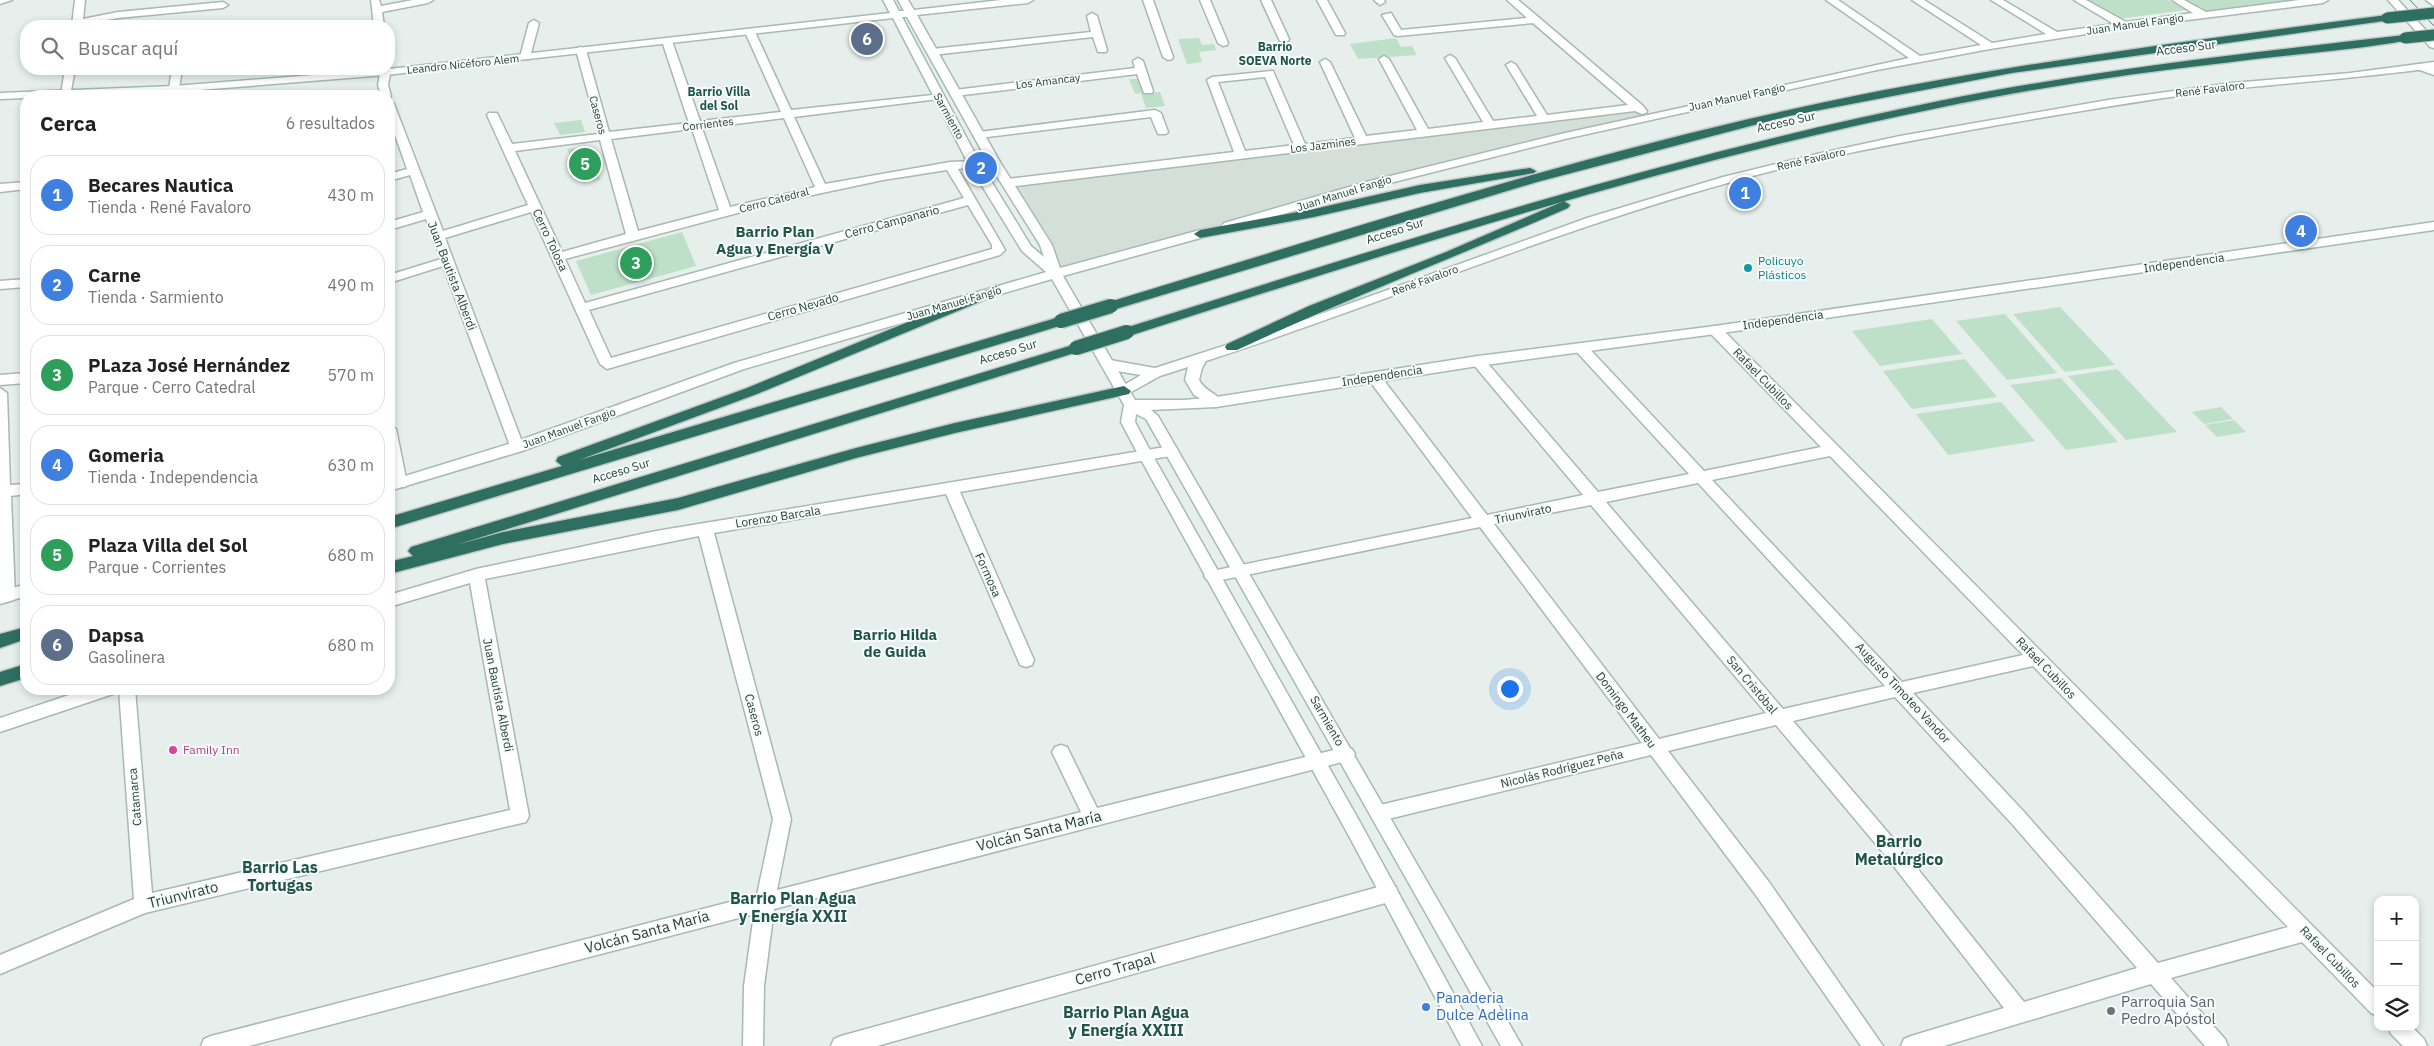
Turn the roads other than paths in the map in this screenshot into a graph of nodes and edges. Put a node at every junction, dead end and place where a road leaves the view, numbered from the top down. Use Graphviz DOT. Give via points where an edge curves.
graph roads {
  1 [pos="7,0"];
  2 [pos="80,0"];
  3 [pos="428,0"];
  4 [pos="888,0"];
  5 [pos="903,0"];
  6 [pos="1028,0"];
  7 [pos="1148,0"];
  8 [pos="1205,0"];
  9 [pos="1266,0"];
  10 [pos="1322,0"];
  11 [pos="1512,0"];
  12 [pos="1830,0"];
  13 [pos="1917,0"];
  14 [pos="1996,0"];
  15 [pos="2079,0"];
  16 [pos="2177,0"];
  17 [pos="2323,0"];
  18 [pos="2431,0"];
  19 [pos="0,1"];
  20 [pos="2390,2"];
  21 [pos="2434,3"];
  22 [pos="223,5"];
  23 [pos="375,5"];
  24 [pos="2434,13"];
  25 [pos="910,14"];
  26 [pos="1387,15"];
  27 [pos="2204,15"];
  28 [pos="895,16"];
  29 [pos="1092,16"];
  30 [pos="78,20"];
  31 [pos="98,20"];
  32 [pos="378,20"];
  33 [pos="1535,20"];
  34 [pos="534,23"];
  35 [pos="2124,26"];
  36 [pos="750,32"];
  37 [pos="1340,33"];
  38 [pos="1097,34"];
  39 [pos="2434,35"];
  40 [pos="2056,36"];
  41 [pos="1284,39"];
  42 [pos="667,41"];
  43 [pos="1223,43"];
  44 [pos="2434,45"];
  45 [pos="1990,46"];
  46 [pos="581,50"];
  47 [pos="1102,50"];
  48 [pos="932,52"];
  49 [pos="525,57"];
  50 [pos="1168,57"];
  51 [pos="1450,58"];
  52 [pos="1384,59"];
  53 [pos="1918,59"];
  54 [pos="1325,62"];
  55 [pos="1511,64"];
  56 [pos="2434,65"];
  57 [pos="2421,67"];
  58 [pos="395,69"];
  59 [pos="2434,72"];
  60 [pos="69,75"];
  61 [pos="175,75"];
  62 [pos="330,75"];
  63 [pos="385,75"];
  64 [pos="174,89"];
  65 [pos="67,90"];
  66 [pos="160,90"];
  67 [pos="384,90"];
  68 [pos="1148,91"];
  69 [pos="955,93"];
  70 [pos="2002,94"];
  71 [pos="20,95"];
  72 [pos="0,96"];
  73 [pos="938,96"];
  74 [pos="1638,107"];
  75 [pos="1790,113"];
  76 [pos="493,115"];
  77 [pos="788,115"];
  78 [pos="1648,116"];
  79 [pos="1543,117"];
  80 [pos="395,121"];
  81 [pos="1489,124"];
  82 [pos="696,125"];
  83 [pos="1162,132"];
  84 [pos="1424,132"];
  85 [pos="979,135"];
  86 [pos="604,136"];
  87 [pos="1362,140"];
  88 [pos="508,148"];
  89 [pos="1302,148"];
  90 [pos="1241,155"];
  91 [pos="994,162"];
  92 [pos="974,163"];
  93 [pos="950,165"];
  94 [pos="412,170"];
  95 [pos="395,176"];
  96 [pos="1008,183"];
  97 [pos="20,186"];
  98 [pos="0,188"];
  99 [pos="821,188"];
  100 [pos="971,200"];
  101 [pos="535,207"];
  102 [pos="726,213"];
  103 [pos="428,214"];
  104 [pos="395,224"];
  105 [pos="2434,226"];
  106 [pos="1200,234"];
  107 [pos="437,237"];
  108 [pos="633,237"];
  109 [pos="558,257"];
  110 [pos="446,261"];
  111 [pos="1055,273"];
  112 [pos="395,277"];
  113 [pos="20,283"];
  114 [pos="0,285"];
  115 [pos="996,290"];
  116 [pos="581,308"];
  117 [pos="1715,330"];
  118 [pos="1232,347"];
  119 [pos="1580,347"];
  120 [pos="1203,356"];
  121 [pos="1478,361"];
  122 [pos="607,364"];
  123 [pos="1110,365"];
  124 [pos="1154,373"];
  125 [pos="1374,377"];
  126 [pos="20,378"];
  127 [pos="0,380"];
  128 [pos="0,392"];
  129 [pos="1128,398"];
  130 [pos="1216,402"];
  131 [pos="517,447"];
  132 [pos="1833,450"];
  133 [pos="1171,451"];
  134 [pos="1146,456"];
  135 [pos="1702,477"];
  136 [pos="395,485"];
  137 [pos="951,489"];
  138 [pos="20,490"];
  139 [pos="4,491"];
  140 [pos="1594,499"];
  141 [pos="395,520"];
  142 [pos="395,520"];
  143 [pos="1484,522"];
  144 [pos="706,529"];
  145 [pos="395,557"];
  146 [pos="395,566"];
  147 [pos="1240,571"];
  148 [pos="476,575"];
  149 [pos="1212,576"];
  150 [pos="20,592"];
  151 [pos="4,597"];
  152 [pos="395,599"];
  153 [pos="20,635"];
  154 [pos="0,641"];
  155 [pos="2037,658"];
  156 [pos="1026,660"];
  157 [pos="20,672"];
  158 [pos="0,679"];
  159 [pos="1900,689"];
  160 [pos="89,695"];
  161 [pos="127,695"];
  162 [pos="1779,717"];
  163 [pos="0,725"];
  164 [pos="1654,747"];
  165 [pos="1061,752"];
  166 [pos="1346,754"];
  167 [pos="1316,762"];
  168 [pos="1380,813"];
  169 [pos="520,816"];
  170 [pos="1092,817"];
  171 [pos="1389,893"];
  172 [pos="765,902"];
  173 [pos="144,904"];
  174 [pos="2305,932"];
  175 [pos="0,965"];
  176 [pos="2154,973"];
  177 [pos="2374,1002"];
  178 [pos="2020,1013"];
  179 [pos="2402,1031"];
  180 [pos="211,1046"];
  181 [pos="753,1046"];
  182 [pos="840,1046"];
  183 [pos="1472,1046"];
  184 [pos="1512,1046"];
  185 [pos="1872,1046"];
  186 [pos="1911,1046"];
  187 [pos="2218,1046"];
  188 [pos="2417,1046"];
  1 -- 19 [label="street"];
  2 -- 30 [label="street"];
  3 -- 23 [label="street"];
  4 -- 28 [label="street, Sarmiento"];
  5 -- 25 [label="street, Sarmiento"];
  6 -- 25 [label="street, Leandro Nicéforo Alem"];
  7 -- 50 [label="street"];
  8 -- 43 [label="street"];
  9 -- 41 [label="street"];
  10 -- 37 [label="street"];
  11 -- 33 [label="street"];
  12 -- 53 [label="street"];
  13 -- 45 [label="street"];
  14 -- 40 [label="street"];
  15 -- 35 [label="street"];
  16 -- 27 [label="street"];
  17 -- 27 [label="street, Juan Manuel Fangio"];
  18 -- 21 [label="street"];
  20 -- 44 [label="street"];
  22 -- 31 [label="street" via="118,15"];
  23 -- 32 [label="street"];
  24 -- 75 [label="highway, Acceso Sur, bridge" via="2001,71"];
  25 -- 28 [label="street, Leandro Nicéforo Alem"];
  25 -- 48 [label="street, Sarmiento"];
  26 -- 33 [label="street" via="1398,33"];
  27 -- 35 [label="street, Juan Manuel Fangio"];
  28 -- 36 [label="street, Leandro Nicéforo Alem"];
  28 -- 73 [label="street, Sarmiento"];
  29 -- 38 [label="street"];
  33 -- 74 [label="street"];
  34 -- 49 [label="street"];
  35 -- 40 [label="street, Juan Manuel Fangio"];
  36 -- 42 [label="street, Leandro Nicéforo Alem"];
  36 -- 77 [label="street"];
  38 -- 47 [label="street"];
  38 -- 48 [label="street"];
  39 -- 70 [label="highway, Acceso Sur, bridge" via="2130,71"];
  40 -- 45 [label="street, Juan Manuel Fangio"];
  42 -- 46 [label="street, Leandro Nicéforo Alem"];
  42 -- 82 [label="street"];
  45 -- 53 [label="street, Juan Manuel Fangio"];
  46 -- 49 [label="street, Leandro Nicéforo Alem"];
  46 -- 86 [label="street, Caseros"];
  48 -- 69 [label="street, Sarmiento"];
  49 -- 58 [label="street, Leandro Nicéforo Alem"];
  51 -- 81 [label="street"];
  52 -- 84 [label="street"];
  53 -- 78 [label="street, Juan Manuel Fangio"];
  54 -- 87 [label="street"];
  55 -- 79 [label="street"];
  56 -- 57 [label="street, René Favaloro"];
  57 -- 59 [label="street"];
  57 -- 118 [label="street, René Favaloro" via="2232,86 2108,103 1817,156 1727,179 1590,221 1312,322"];
  60 -- 65 [label="street"];
  61 -- 64 [label="street"];
  62 -- 64 [label="street, Leandro Nicéforo Alem"];
  63 -- 67 [label="street"];
  64 -- 66 [label="street, Leandro Nicéforo Alem"];
  68 -- 69 [label="street, Los Amancay" via="1139,65"];
  69 -- 85 [label="street, Sarmiento"];
  70 -- 118 [label="highway" via="1664,174 1589,197 1550,210 1450,255 1314,309"];
  70 -- 145 [label="highway, Acceso Sur, bridge" via="1891,115 1642,174 1479,221"];
  71 -- 72 [label="street, Leandro Nicéforo Alem"];
  73 -- 77 [label="street, Corrientes"];
  73 -- 92 [label="street, Sarmiento"];
  74 -- 78 [label="street"];
  74 -- 79 [label="street, Los Jazmines"];
  75 -- 106 [label="highway" via="1734,120 1522,173 1420,189"];
  75 -- 141 [label="highway, Acceso Sur, bridge" via="1458,200"];
  76 -- 88 [label="street, Cerro Tolosa"];
  77 -- 82 [label="street, Corrientes"];
  77 -- 99 [label="street"];
  78 -- 106 [label="street, Juan Manuel Fangio" via="1374,183"];
  79 -- 81 [label="street, Los Jazmines"];
  80 -- 94 [label="street, Juan Bautista Alberdi"];
  81 -- 84 [label="street, Los Jazmines"];
  82 -- 86 [label="street, Corrientes"];
  82 -- 102 [label="street"];
  83 -- 85 [label="street" via="1156,113"];
  84 -- 87 [label="street, Los Jazmines"];
  85 -- 91 [label="street, Sarmiento"];
  86 -- 88 [label="street, Corrientes"];
  86 -- 108 [label="street, Caseros"];
  87 -- 89 [label="street, Los Jazmines"];
  88 -- 101 [label="street, Cerro Tolosa"];
  89 -- 90 [label="street, Los Jazmines"];
  89 -- 90 [label="street" via="1270,73 1212,80"];
  90 -- 96 [label="street, Los Jazmines"];
  91 -- 92 [label="street, Cerro Catedral"];
  91 -- 96 [label="street, Sarmiento"];
  92 -- 93 [label="street, Cerro Catedral"];
  92 -- 111 [label="street, Sarmiento" via="1026,248"];
  93 -- 99 [label="street, Cerro Catedral"];
  93 -- 100 [label="street"];
  94 -- 95 [label="street"];
  94 -- 103 [label="street, Juan Bautista Alberdi"];
  96 -- 111 [label="street, Sarmiento" via="1046,245"];
  97 -- 98 [label="street"];
  99 -- 102 [label="street, Cerro Catedral"];
  100 -- 116 [label="street, Cerro Campanario"];
  100 -- 122 [label="street, Cerro Nevado" via="999,250 996,252"];
  101 -- 107 [label="street"];
  101 -- 109 [label="street, Cerro Tolosa"];
  102 -- 108 [label="street, Cerro Catedral"];
  103 -- 104 [label="street"];
  103 -- 107 [label="street, Juan Bautista Alberdi"];
  105 -- 117 [label="street, Independencia"];
  106 -- 111 [label="street, Juan Manuel Fangio"];
  107 -- 110 [label="street, Juan Bautista Alberdi"];
  108 -- 109 [label="street, Cerro Catedral"];
  109 -- 116 [label="street, Cerro Tolosa"];
  110 -- 112 [label="street"];
  110 -- 131 [label="street, Juan Bautista Alberdi"];
  111 -- 115 [label="street, Juan Manuel Fangio"];
  111 -- 123 [label="street, Sarmiento"];
  113 -- 114 [label="street"];
  115 -- 131 [label="street, Juan Manuel Fangio" via="739,366"];
  115 -- 142 [label="highway" via="752,391"];
  116 -- 122 [label="street, Cerro Tolosa"];
  117 -- 119 [label="street, Independencia"];
  117 -- 132 [label="street, Rafael Cubillos"];
  118 -- 120 [label="street, René Favaloro"];
  119 -- 121 [label="street, Independencia"];
  119 -- 135 [label="street, Augusto Timoteo Vandor"];
  120 -- 124 [label="street, René Favaloro"];
  120 -- 130 [label="street" via="1195,367 1192,380 1199,392"];
  121 -- 125 [label="street, Independencia"];
  121 -- 140 [label="street, San Cristóbal"];
  123 -- 124 [label="street"];
  123 -- 129 [label="street, Sarmiento"];
  124 -- 129 [label="street, René Favaloro"];
  125 -- 130 [label="street, Independencia"];
  125 -- 143 [label="street, Domingo Matheu"];
  126 -- 127 [label="street"];
  128 -- 139 [label="street"];
  129 -- 130 [label="street, Independencia" via="1184,405"];
  129 -- 133 [label="street, Sarmiento" via="1151,416"];
  129 -- 134 [label="street, Sarmiento" via="1128,422"];
  129 -- 146 [label="highway" via="955,428 678,504 503,538"];
  131 -- 136 [label="street, Juan Manuel Fangio"];
  132 -- 135 [label="street, Triunvirato"];
  132 -- 155 [label="street, Rafael Cubillos"];
  133 -- 134 [label="street, Lorenzo Barcala"];
  133 -- 147 [label="street, Sarmiento"];
  134 -- 137 [label="street, Lorenzo Barcala"];
  134 -- 149 [label="street, Sarmiento"];
  135 -- 140 [label="street, Triunvirato"];
  135 -- 159 [label="street, Augusto Timoteo Vandor"];
  137 -- 144 [label="street, Lorenzo Barcala"];
  137 -- 156 [label="street, Formosa"];
  138 -- 139 [label="street"];
  139 -- 151 [label="street"];
  140 -- 143 [label="street, Triunvirato"];
  140 -- 162 [label="street, San Cristóbal"];
  143 -- 147 [label="street, Triunvirato"];
  143 -- 164 [label="street, Domingo Matheu"];
  144 -- 148 [label="street, Lorenzo Barcala"];
  144 -- 172 [label="street, Caseros" via="782,820"];
  147 -- 149 [label="street, Triunvirato"];
  147 -- 166 [label="street, Sarmiento"];
  148 -- 152 [label="street, Lorenzo Barcala"];
  148 -- 169 [label="street, Juan Bautista Alberdi"];
  149 -- 167 [label="street, Sarmiento"];
  150 -- 151 [label="street"];
  153 -- 154 [label="highway"];
  155 -- 159 [label="street, Nicolás Rodríguez Peña"];
  155 -- 174 [label="street, Rafael Cubillos"];
  157 -- 158 [label="highway"];
  159 -- 162 [label="street, Nicolás Rodríguez Peña"];
  159 -- 176 [label="street, Augusto Timoteo Vandor"];
  160 -- 163 [label="street"];
  161 -- 173 [label="street, Catamarca"];
  162 -- 164 [label="street, Nicolás Rodríguez Peña"];
  162 -- 178 [label="street, San Cristóbal" via="1891,849"];
  164 -- 168 [label="street, Nicolás Rodríguez Peña"];
  164 -- 185 [label="street, Domingo Matheu" via="1762,888"];
  165 -- 170 [label="street"];
  166 -- 167 [label="street, Volcán Santa María"];
  166 -- 168 [label="street, Sarmiento"];
  167 -- 170 [label="street, Volcán Santa María"];
  167 -- 171 [label="street, Sarmiento"];
  168 -- 184 [label="street, Sarmiento"];
  169 -- 173 [label="street, Triunvirato"];
  170 -- 172 [label="street, Volcán Santa María"];
  171 -- 182 [label="street, Cerro Trapal"];
  171 -- 183 [label="street, Sarmiento"];
  172 -- 180 [label="street, Volcán Santa María"];
  172 -- 181 [label="street, Caseros" via="754,986"];
  173 -- 175 [label="street, Triunvirato"];
  174 -- 176 [label="street"];
  174 -- 177 [label="street, Rafael Cubillos"];
  176 -- 178 [label="street"];
  176 -- 187 [label="street, Augusto Timoteo Vandor"];
  178 -- 186 [label="street"];
  179 -- 188 [label="street"];
}
